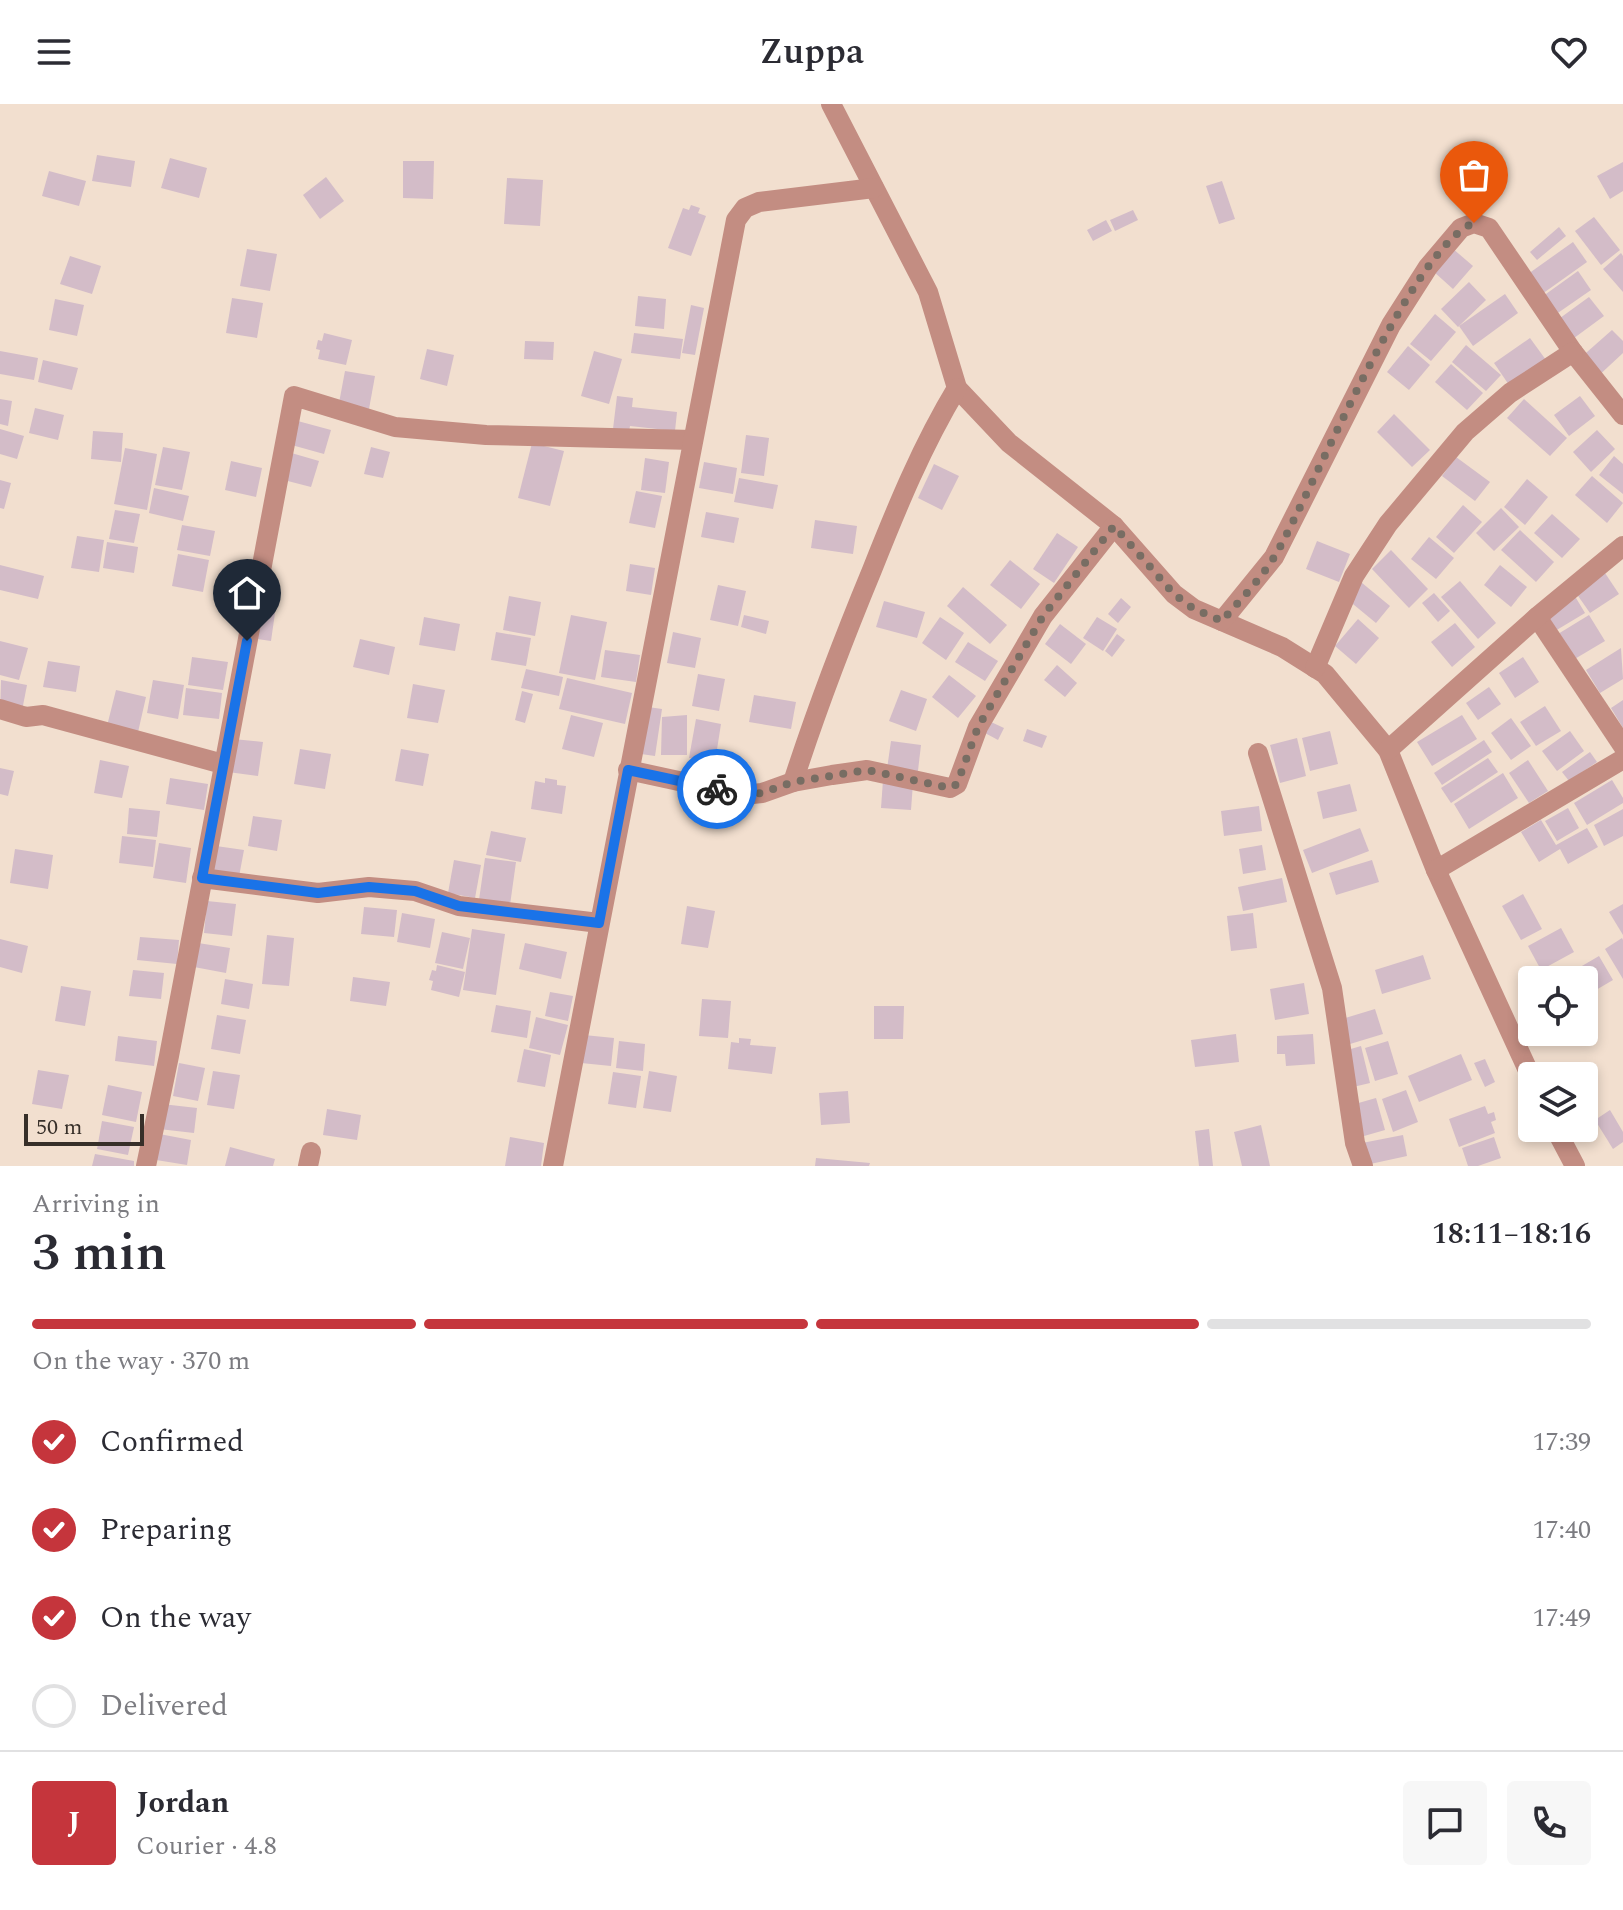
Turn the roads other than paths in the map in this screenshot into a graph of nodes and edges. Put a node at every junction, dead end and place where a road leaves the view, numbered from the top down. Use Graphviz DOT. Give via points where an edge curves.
graph roads {
  1 [pos="831,104"];
  2 [pos="874,188"];
  3 [pos="1573,352"];
  4 [pos="957,388"];
  5 [pos="1623,415"];
  6 [pos="693,440"];
  7 [pos="1114,526"];
  8 [pos="1623,546"];
  9 [pos="1537,617"];
  10 [pos="1222,621"];
  11 [pos="1315,668"];
  12 [pos="0,709"];
  13 [pos="1623,746"];
  14 [pos="1388,750"];
  15 [pos="1258,753"];
  16 [pos="1623,759"];
  17 [pos="223,764"];
  18 [pos="628,770"];
  19 [pos="793,782"];
  20 [pos="1436,870"];
  21 [pos="202,878"];
  22 [pos="599,923"];
  23 [pos="1524,1062"];
  24 [pos="1562,1142"];
  25 [pos="146,1166"];
  26 [pos="553,1166"];
  27 [pos="1363,1166"];
  28 [pos="1575,1166"];
  1 -- 2 [label="street"];
  2 -- 4 [label="street" via="928,292"];
  2 -- 6 [label="street" via="759,202 736,220"];
  3 -- 5 [label="street"];
  3 -- 10 [label="street" via="1489,228 1474,223 1461,228 1391,325 1274,557"];
  3 -- 11 [label="street" via="1510,393 1465,432 1388,524 1354,576"];
  4 -- 7 [label="street" via="1009,443"];
  4 -- 19 [label="street" via="907,482"];
  6 -- 17 [label="street" via="395,427 294,396"];
  6 -- 18 [label="street"];
  7 -- 10 [label="street" via="1174,594"];
  7 -- 19 [label="street" via="1043,616 978,727 957,784 950,788 867,770"];
  8 -- 9 [label="street"];
  9 -- 13 [label="street"];
  9 -- 14 [label="street"];
  10 -- 11 [label="street"];
  11 -- 14 [label="street"];
  12 -- 17 [label="street" via="26,717 43,715"];
  14 -- 20 [label="street"];
  15 -- 27 [label="street" via="1332,988"];
  16 -- 20 [label="street"];
  17 -- 21 [label="street"];
  18 -- 19 [label="street" via="743,795"];
  18 -- 22 [label="street"];
  20 -- 23 [label="street"];
  21 -- 22 [label="street" via="318,893 369,887 415,891 459,906"];
  21 -- 25 [label="street"];
  22 -- 26 [label="street"];
  24 -- 28 [label="street"];
}
